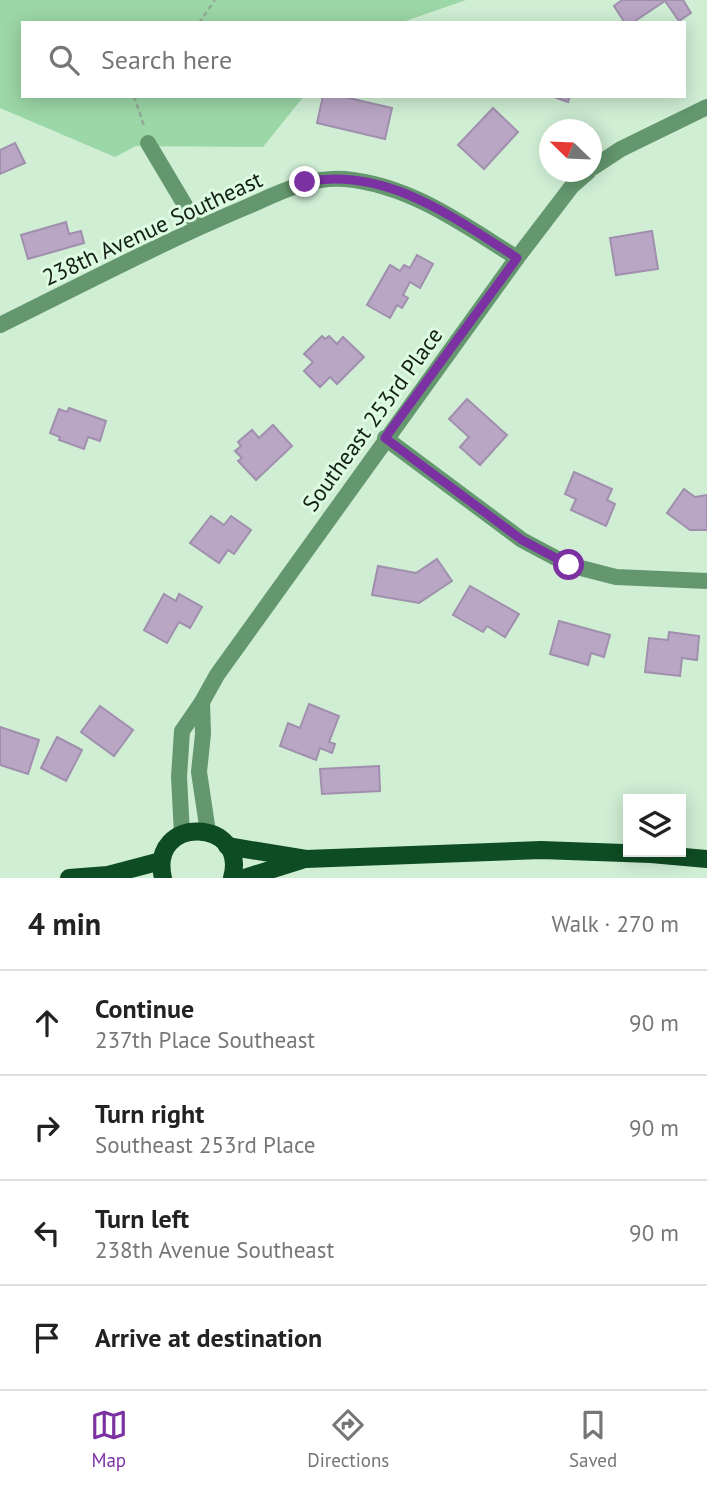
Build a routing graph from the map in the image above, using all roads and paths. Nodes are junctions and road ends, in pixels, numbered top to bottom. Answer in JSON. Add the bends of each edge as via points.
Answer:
{"nodes":[{"id":1,"x":215,"y":0,"type":"edge"},
{"id":2,"x":200,"y":21,"type":"edge"},
{"id":3,"x":135,"y":98,"type":"edge"},
{"id":4,"x":707,"y":107,"type":"edge"},
{"id":5,"x":148,"y":143,"type":"joint"},
{"id":6,"x":602,"y":162,"type":"edge"},
{"id":7,"x":576,"y":182,"type":"edge"},
{"id":8,"x":198,"y":227,"type":"junction"},
{"id":9,"x":517,"y":258,"type":"junction"},
{"id":10,"x":0,"y":325,"type":"edge"},
{"id":11,"x":385,"y":438,"type":"junction"},
{"id":12,"x":707,"y":581,"type":"edge"},
{"id":13,"x":202,"y":702,"type":"junction"},
{"id":14,"x":208,"y":832,"type":"junction"},
{"id":15,"x":182,"y":834,"type":"junction"},
{"id":16,"x":227,"y":846,"type":"junction"},
{"id":17,"x":306,"y":859,"type":"junction"},
{"id":18,"x":707,"y":859,"type":"edge"},
{"id":19,"x":162,"y":869,"type":"edge"},
{"id":20,"x":114,"y":877,"type":"edge"},
{"id":21,"x":69,"y":878,"type":"edge"},
{"id":22,"x":232,"y":878,"type":"edge"},
{"id":23,"x":244,"y":878,"type":"edge"}],
"edges":[{"from":1,"to":2,"type":"path"},
{"from":3,"to":5,"type":"path"},
{"from":4,"to":6,"type":"street","name":"Southeast 253rd Place"},
{"from":5,"to":8,"type":"street"},
{"from":7,"to":9,"type":"street","name":"Southeast 253rd Place"},
{"from":8,"to":9,"type":"street","name":"238th Avenue Southeast","via":[[305,182],[347,179],[410,195]]},
{"from":8,"to":10,"type":"street","name":"238th Avenue Southeast"},
{"from":9,"to":11,"type":"street","name":"Southeast 253rd Place"},
{"from":11,"to":12,"type":"street","via":[[522,540],[569,565],[616,576]]},
{"from":11,"to":13,"type":"street","name":"Southeast 253rd Place"},
{"from":13,"to":14,"type":"street","via":[[199,772]]},
{"from":13,"to":15,"type":"street","name":"Southeast 253rd Place","via":[[182,731]]},
{"from":14,"to":15,"type":"main road"},
{"from":14,"to":16,"type":"main road"},
{"from":15,"to":19,"type":"main road","via":[[170,844]]},
{"from":16,"to":17,"type":"main road"},
{"from":16,"to":22,"type":"main road"},
{"from":17,"to":18,"type":"main road","via":[[541,850]]},
{"from":17,"to":23,"type":"main road"},
{"from":19,"to":20,"type":"main road"},
{"from":20,"to":21,"type":"main road"}]}
